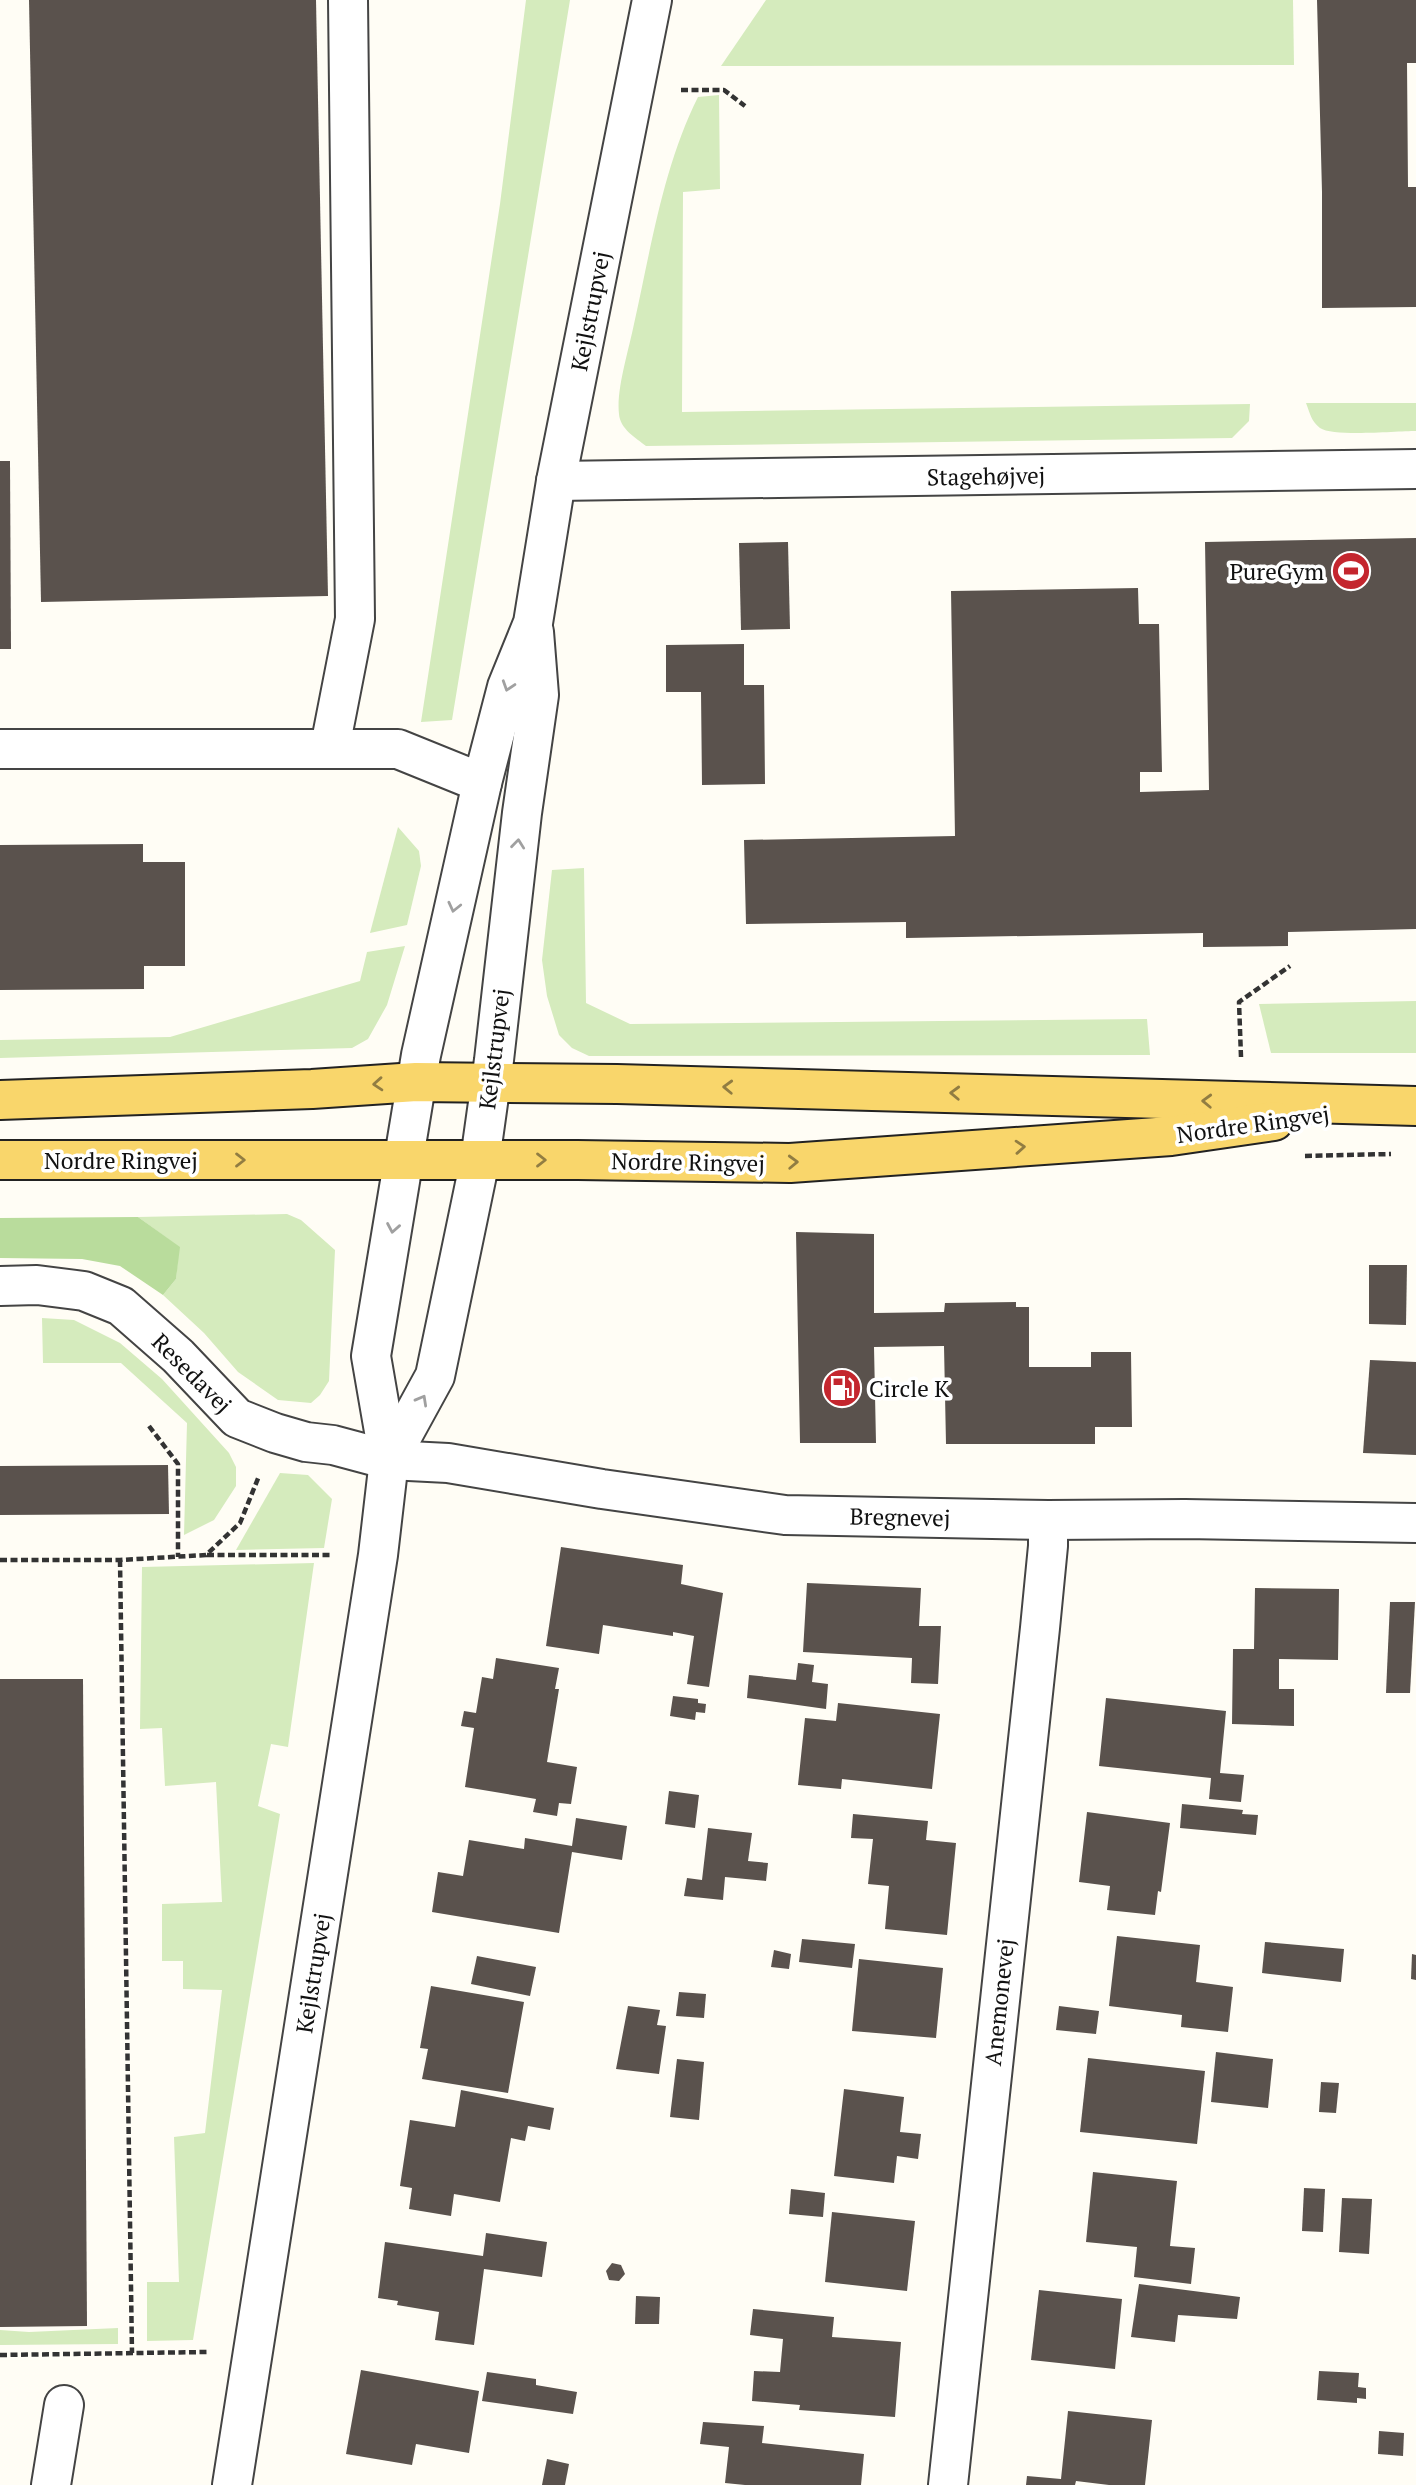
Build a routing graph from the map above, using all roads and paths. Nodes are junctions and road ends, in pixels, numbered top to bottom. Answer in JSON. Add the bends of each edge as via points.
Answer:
{"nodes":[{"id":1,"x":348,"y":0,"type":"edge"},
{"id":2,"x":652,"y":0,"type":"edge"},
{"id":3,"x":634,"y":90,"type":"junction"},
{"id":4,"x":745,"y":106,"type":"dead end"},
{"id":5,"x":1416,"y":469,"type":"edge"},
{"id":6,"x":556,"y":481,"type":"junction"},
{"id":7,"x":533,"y":623,"type":"junction"},
{"id":8,"x":330,"y":747,"type":"junction"},
{"id":9,"x":0,"y":749,"type":"edge"},
{"id":10,"x":482,"y":783,"type":"junction"},
{"id":11,"x":1290,"y":966,"type":"dead end"},
{"id":12,"x":1241,"y":1058,"type":"dead end"},
{"id":13,"x":416,"y":1082,"type":"junction"},
{"id":14,"x":491,"y":1082,"type":"junction"},
{"id":15,"x":0,"y":1100,"type":"edge"},
{"id":16,"x":1373,"y":1106,"type":"junction"},
{"id":17,"x":1416,"y":1106,"type":"edge"},
{"id":18,"x":0,"y":1160,"type":"edge"},
{"id":19,"x":404,"y":1160,"type":"junction"},
{"id":20,"x":480,"y":1160,"type":"junction"},
{"id":21,"x":0,"y":1286,"type":"edge"},
{"id":22,"x":149,"y":1426,"type":"dead end"},
{"id":23,"x":275,"y":1433,"type":"junction"},
{"id":24,"x":389,"y":1460,"type":"junction"},
{"id":25,"x":1048,"y":1520,"type":"junction"},
{"id":26,"x":1416,"y":1524,"type":"edge"},
{"id":27,"x":206,"y":1555,"type":"junction"},
{"id":28,"x":378,"y":1555,"type":"junction"},
{"id":29,"x":178,"y":1557,"type":"junction"},
{"id":30,"x":0,"y":1560,"type":"edge"},
{"id":31,"x":120,"y":1560,"type":"junction"},
{"id":32,"x":253,"y":2351,"type":"junction"},
{"id":33,"x":132,"y":2353,"type":"junction"},
{"id":34,"x":0,"y":2355,"type":"edge"},
{"id":35,"x":64,"y":2405,"type":"dead end"},
{"id":36,"x":51,"y":2485,"type":"edge"},
{"id":37,"x":232,"y":2485,"type":"edge"},
{"id":38,"x":948,"y":2485,"type":"edge"}],
"edges":[{"from":1,"to":8,"type":"street","via":[[355,619]]},
{"from":2,"to":3,"type":"street","name":"Kejlstrupvej"},
{"from":3,"to":4,"type":"path","via":[[724,90]]},
{"from":3,"to":6,"type":"street","name":"Kejlstrupvej"},
{"from":5,"to":6,"type":"street","name":"Stagehøjvej"},
{"from":6,"to":7,"type":"street","name":"Kejlstrupvej"},
{"from":7,"to":10,"type":"street","name":"Kejlstrupvej","one_way":true,"via":[[507,687]]},
{"from":14,"to":7,"type":"street","name":"Kejlstrupvej","one_way":true,"via":[[539,695]]},
{"from":8,"to":9,"type":"street"},
{"from":8,"to":10,"type":"street","via":[[398,749]]},
{"from":10,"to":13,"type":"street","name":"Kejlstrupvej","one_way":true},
{"from":11,"to":12,"type":"path","via":[[1239,1002]]},
{"from":13,"to":14,"type":"main road","name":"Nordre Ringvej"},
{"from":13,"to":15,"type":"main road","name":"Nordre Ringvej","one_way":true},
{"from":13,"to":19,"type":"street","name":"Kejlstrupvej"},
{"from":16,"to":14,"type":"main road","name":"Nordre Ringvej","one_way":true},
{"from":14,"to":20,"type":"street","name":"Kejlstrupvej"},
{"from":16,"to":17,"type":"main road","name":"Nordre Ringvej"},
{"from":20,"to":16,"type":"main road","name":"Nordre Ringvej","one_way":true,"via":[[790,1163],[1171,1136]]},
{"from":18,"to":19,"type":"main road","name":"Nordre Ringvej","one_way":true},
{"from":19,"to":20,"type":"main road","name":"Nordre Ringvej"},
{"from":19,"to":24,"type":"street","name":"Kejlstrupvej","one_way":true,"via":[[371,1356]]},
{"from":24,"to":20,"type":"street","name":"Kejlstrupvej","one_way":true,"via":[[435,1376]]},
{"from":21,"to":23,"type":"street","name":"Resedavej","via":[[84,1291],[121,1306],[178,1356],[237,1418]]},
{"from":22,"to":29,"type":"path","via":[[178,1464]]},
{"from":23,"to":24,"type":"street","name":"Resedavej"},
{"from":23,"to":27,"type":"path","via":[[240,1523]]},
{"from":24,"to":25,"type":"street","name":"Bregnevej","via":[[448,1463],[785,1516]]},
{"from":24,"to":28,"type":"street","name":"Kejlstrupvej"},
{"from":25,"to":26,"type":"street","name":"Bregnevej"},
{"from":25,"to":38,"type":"street","name":"Anemonevej"},
{"from":27,"to":28,"type":"path"},
{"from":27,"to":29,"type":"path"},
{"from":28,"to":32,"type":"street","name":"Kejlstrupvej"},
{"from":29,"to":31,"type":"path"},
{"from":30,"to":31,"type":"path"},
{"from":31,"to":33,"type":"path"},
{"from":32,"to":33,"type":"path"},
{"from":32,"to":37,"type":"street","name":"Kejlstrupvej"},
{"from":33,"to":34,"type":"path"},
{"from":35,"to":36,"type":"street"}]}
